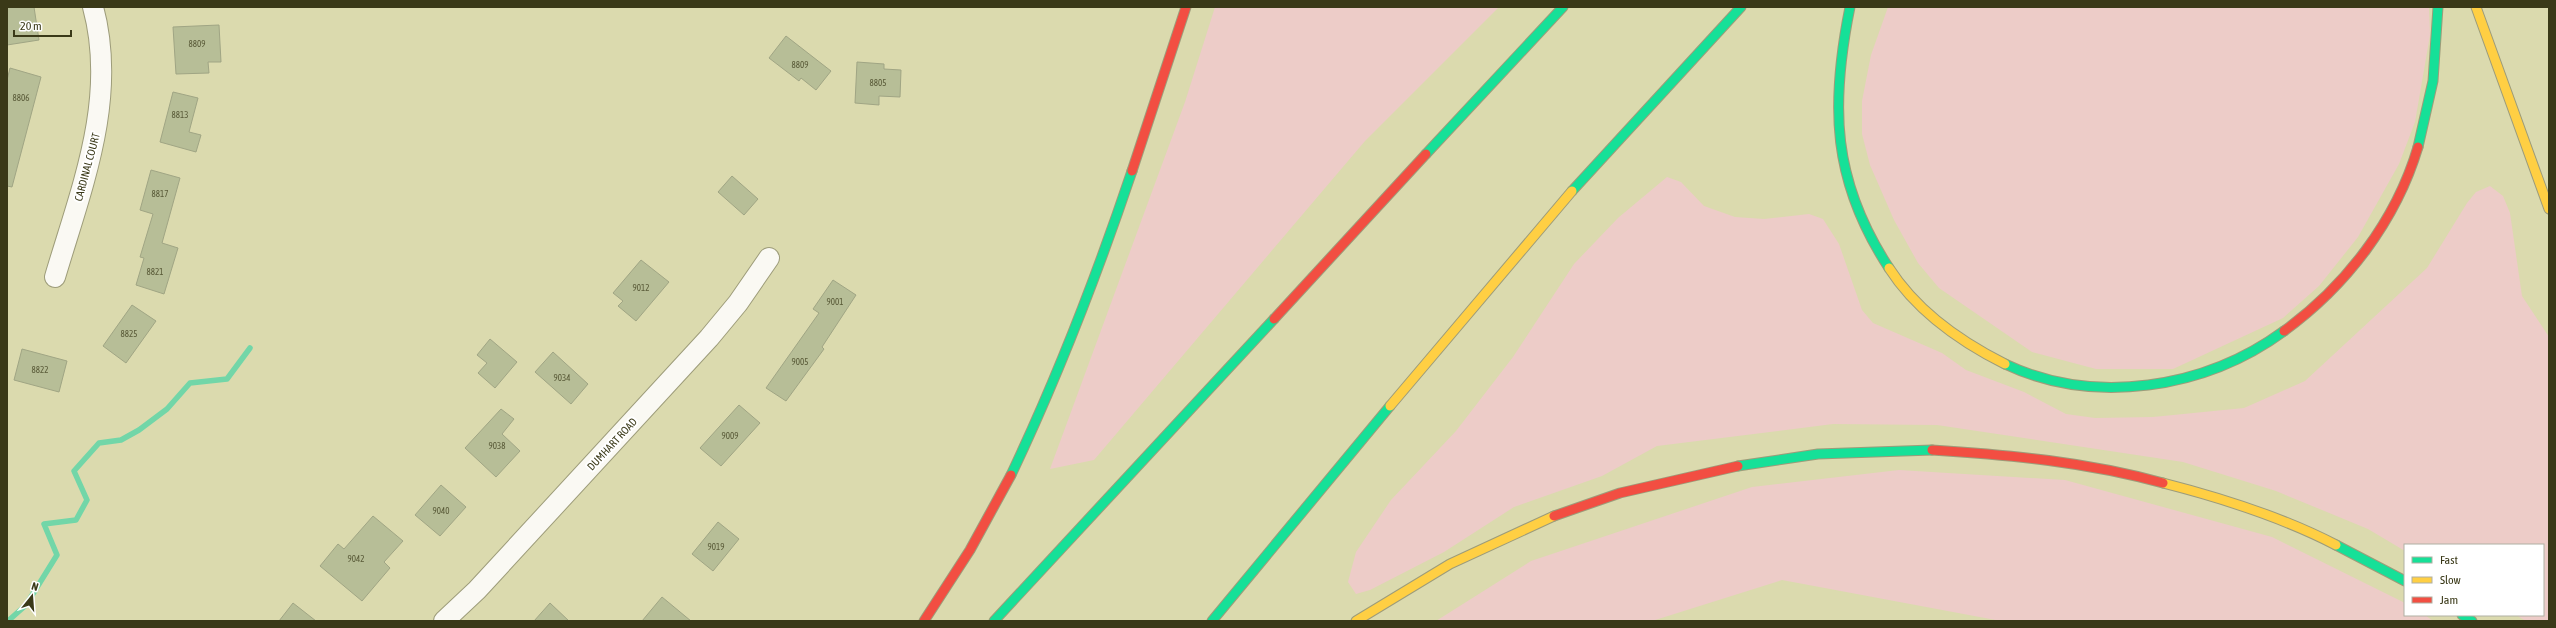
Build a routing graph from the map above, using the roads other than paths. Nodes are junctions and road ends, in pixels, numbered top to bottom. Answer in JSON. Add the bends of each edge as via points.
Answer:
{"nodes":[{"id":1,"x":93,"y":7,"type":"edge"},
{"id":2,"x":1186,"y":7,"type":"edge"},
{"id":3,"x":1563,"y":7,"type":"edge"},
{"id":4,"x":1741,"y":7,"type":"edge"},
{"id":5,"x":1850,"y":7,"type":"edge"},
{"id":6,"x":2438,"y":7,"type":"edge"},
{"id":7,"x":2476,"y":7,"type":"edge"},
{"id":8,"x":2549,"y":209,"type":"edge"},
{"id":9,"x":769,"y":258,"type":"dead end"},
{"id":10,"x":55,"y":276,"type":"dead end"},
{"id":11,"x":2404,"y":580,"type":"edge"},
{"id":12,"x":444,"y":621,"type":"edge"},
{"id":13,"x":924,"y":621,"type":"edge"},
{"id":14,"x":994,"y":621,"type":"edge"},
{"id":15,"x":1212,"y":621,"type":"edge"},
{"id":16,"x":1356,"y":621,"type":"edge"}],
"edges":[{"from":1,"to":10,"type":"street","name":"CARDINAL COURT","via":[[99,28],[103,69],[100,109],[93,149]]},
{"from":2,"to":13,"type":"main road","via":[[1109,239],[1062,364],[1030,438],[994,510]]},
{"from":3,"to":14,"type":"main road"},
{"from":4,"to":15,"type":"main road","via":[[1674,76],[1555,209]]},
{"from":5,"to":6,"type":"main road","via":[[1843,33],[1836,91],[1838,139],[1848,184],[1861,224],[1882,261],[1912,300],[1946,330],[1986,355],[2029,374],[2080,386],[2130,387],[2184,380],[2231,364],[2273,340],[2307,314],[2346,274],[2376,236],[2398,198],[2417,150],[2431,98],[2437,57]]},
{"from":7,"to":8,"type":"main road"},
{"from":9,"to":12,"type":"street","name":"DUMHART ROAD","via":[[710,338],[477,590]]},
{"from":11,"to":16,"type":"main road","via":[[2331,543],[2276,519],[2213,496],[2137,476],[2051,459],[1967,450],[1888,451],[1798,456],[1710,471],[1621,493],[1546,520],[1460,558],[1398,593]]}]}
